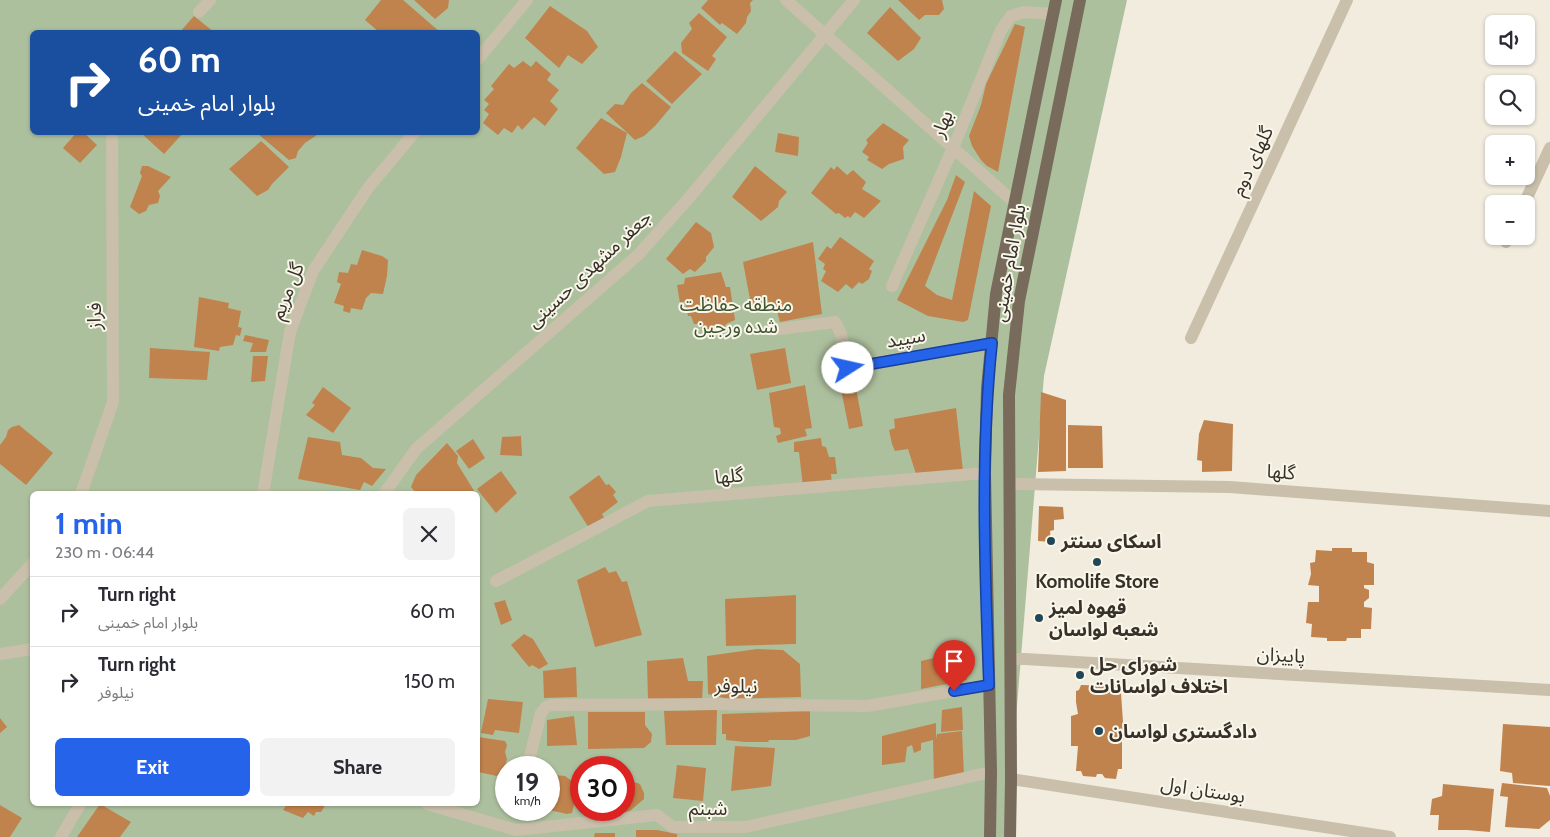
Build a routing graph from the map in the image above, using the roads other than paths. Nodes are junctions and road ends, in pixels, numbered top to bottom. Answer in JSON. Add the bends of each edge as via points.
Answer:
{"nodes":[{"id":1,"x":210,"y":0,"type":"edge"},
{"id":2,"x":528,"y":0,"type":"edge"},
{"id":3,"x":786,"y":0,"type":"edge"},
{"id":4,"x":854,"y":0,"type":"edge"},
{"id":5,"x":1056,"y":0,"type":"edge"},
{"id":6,"x":1080,"y":0,"type":"edge"},
{"id":7,"x":1347,"y":0,"type":"edge"},
{"id":8,"x":199,"y":12,"type":"dead end"},
{"id":9,"x":1053,"y":14,"type":"junction"},
{"id":10,"x":825,"y":34,"type":"junction"},
{"id":11,"x":480,"y":57,"type":"edge"},
{"id":12,"x":112,"y":135,"type":"edge"},
{"id":13,"x":412,"y":135,"type":"edge"},
{"id":14,"x":953,"y":148,"type":"junction"},
{"id":15,"x":1550,"y":148,"type":"edge"},
{"id":16,"x":1528,"y":195,"type":"edge"},
{"id":17,"x":1014,"y":202,"type":"junction"},
{"id":18,"x":892,"y":286,"type":"dead end"},
{"id":19,"x":772,"y":330,"type":"dead end"},
{"id":20,"x":1191,"y":338,"type":"dead end"},
{"id":21,"x":992,"y":343,"type":"junction"},
{"id":22,"x":985,"y":473,"type":"junction"},
{"id":23,"x":1010,"y":484,"type":"junction"},
{"id":24,"x":83,"y":491,"type":"edge"},
{"id":25,"x":264,"y":491,"type":"edge"},
{"id":26,"x":386,"y":491,"type":"edge"},
{"id":27,"x":1550,"y":510,"type":"edge"},
{"id":28,"x":30,"y":566,"type":"edge"},
{"id":29,"x":496,"y":581,"type":"dead end"},
{"id":30,"x":0,"y":599,"type":"edge"},
{"id":31,"x":30,"y":649,"type":"edge"},
{"id":32,"x":0,"y":654,"type":"edge"},
{"id":33,"x":1010,"y":659,"type":"junction"},
{"id":34,"x":989,"y":685,"type":"junction"},
{"id":35,"x":1550,"y":690,"type":"edge"},
{"id":36,"x":530,"y":756,"type":"edge"},
{"id":37,"x":991,"y":772,"type":"junction"},
{"id":38,"x":1011,"y":779,"type":"junction"},
{"id":39,"x":79,"y":806,"type":"edge"},
{"id":40,"x":433,"y":806,"type":"edge"},
{"id":41,"x":516,"y":833,"type":"edge"},
{"id":42,"x":61,"y":837,"type":"edge"},
{"id":43,"x":990,"y":837,"type":"edge"},
{"id":44,"x":1010,"y":837,"type":"edge"},
{"id":45,"x":1390,"y":837,"type":"edge"}],
"edges":[{"from":1,"to":8,"type":"street"},
{"from":2,"to":11,"type":"street"},
{"from":3,"to":10,"type":"street"},
{"from":4,"to":10,"type":"street","name":"جعفر مشهدی حسینی"},
{"from":5,"to":9,"type":"main road","name":"بلوار امام خمینی"},
{"from":6,"to":23,"type":"main road","name":"بلوار امام خمینی","via":[[1019,300],[1009,395]]},
{"from":7,"to":20,"type":"street","name":"گلهای دوم"},
{"from":9,"to":14,"type":"street","name":"بهار","via":[[1024,12],[1011,16],[1001,30]]},
{"from":9,"to":17,"type":"main road","name":"بلوار امام خمینی"},
{"from":10,"to":14,"type":"street"},
{"from":10,"to":26,"type":"street","name":"جعفر مشهدی حسینی","via":[[638,255],[416,449]]},
{"from":12,"to":24,"type":"street","name":"فراز","via":[[113,402]]},
{"from":13,"to":25,"type":"street","name":"گل مریم","via":[[368,188],[312,271],[290,332]]},
{"from":14,"to":17,"type":"street"},
{"from":14,"to":18,"type":"street","name":"بهار"},
{"from":15,"to":16,"type":"street"},
{"from":17,"to":21,"type":"main road","name":"بلوار امام خمینی","via":[[996,294]]},
{"from":19,"to":21,"type":"street","name":"سپید","via":[[835,322],[841,334],[848,368]]},
{"from":21,"to":22,"type":"main road","name":"بلوار امام خمینی","via":[[987,388]]},
{"from":22,"to":29,"type":"street","name":"گلها","via":[[648,501]]},
{"from":22,"to":34,"type":"main road","name":"بلوار امام خمینی"},
{"from":23,"to":27,"type":"street","name":"گلها","via":[[1230,487]]},
{"from":23,"to":33,"type":"main road","name":"بلوار امام خمینی"},
{"from":28,"to":30,"type":"street"},
{"from":31,"to":32,"type":"street"},
{"from":33,"to":35,"type":"street","name":"پاییزان"},
{"from":33,"to":38,"type":"main road","name":"بلوار امام خمینی"},
{"from":34,"to":36,"type":"street","name":"نیلوفر","via":[[867,706],[550,705],[541,713]]},
{"from":34,"to":37,"type":"main road","name":"بلوار امام خمینی"},
{"from":37,"to":41,"type":"street","name":"شبنم","via":[[746,827],[673,827],[657,815]]},
{"from":37,"to":43,"type":"main road","name":"بلوار امام خمینی"},
{"from":38,"to":44,"type":"main road","name":"بلوار امام خمینی"},
{"from":38,"to":45,"type":"street","name":"بوستان اول"},
{"from":39,"to":42,"type":"street"},
{"from":40,"to":41,"type":"street","name":"شبنم"}]}
